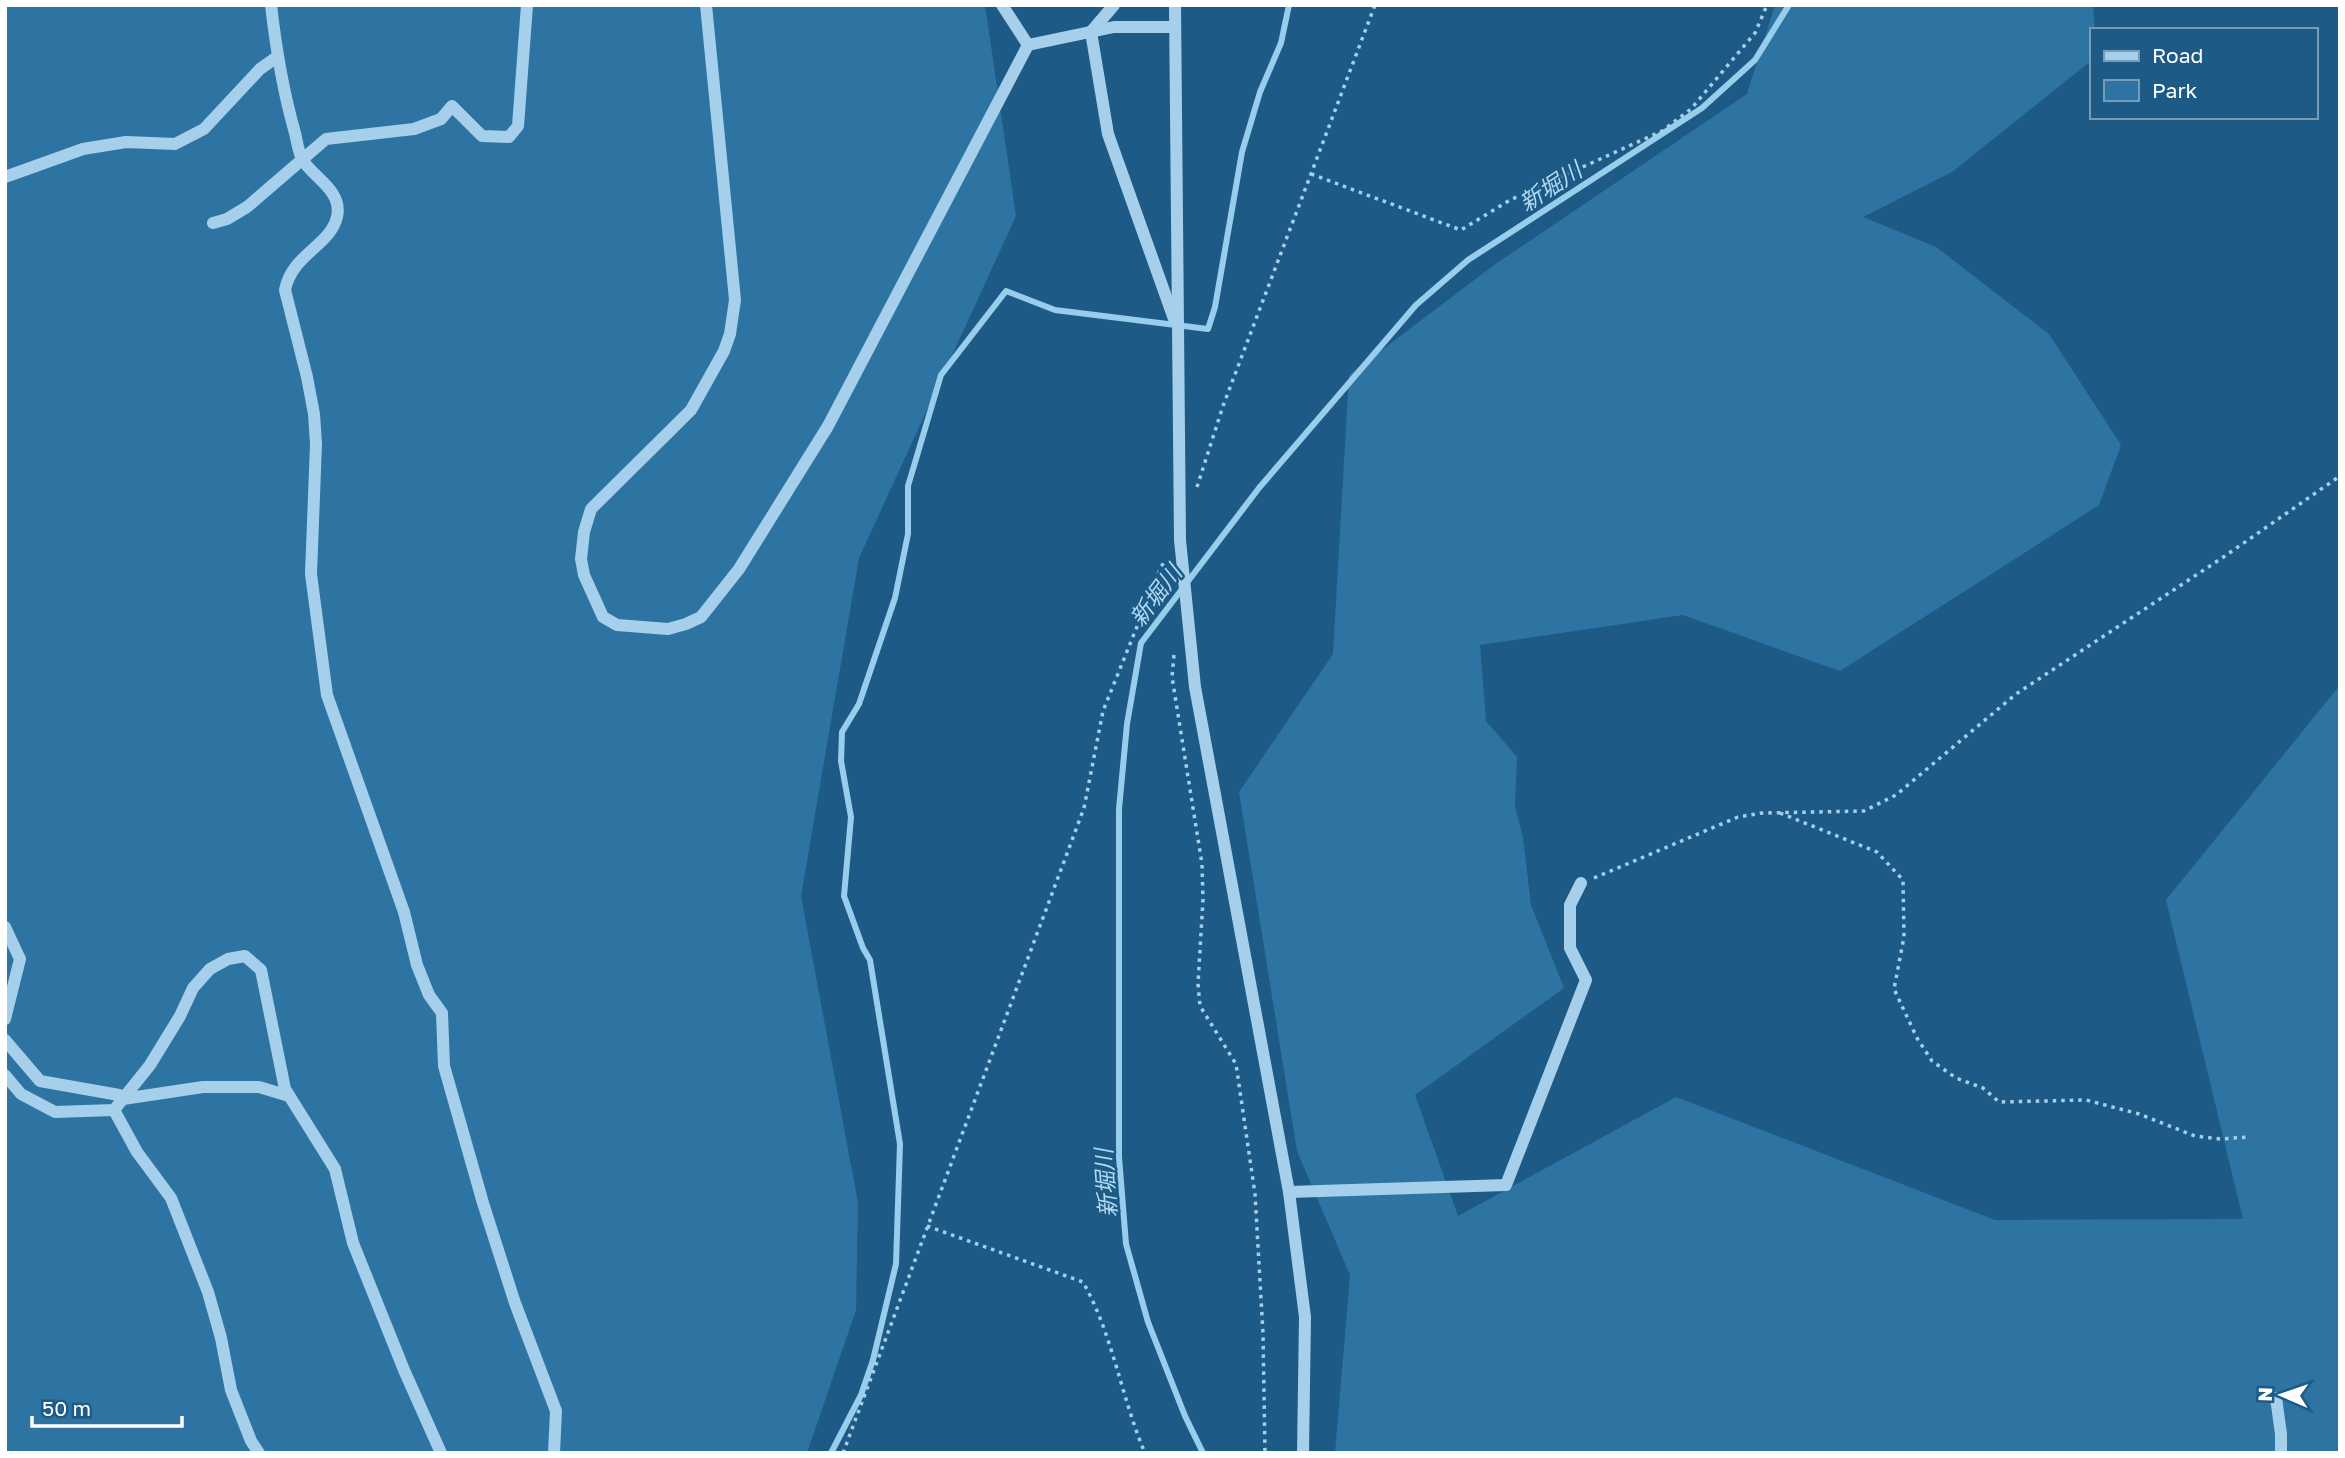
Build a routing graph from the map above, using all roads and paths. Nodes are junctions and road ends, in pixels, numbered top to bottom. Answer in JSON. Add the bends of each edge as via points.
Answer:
{"nodes":[{"id":1,"x":271,"y":5,"type":"edge"},
{"id":2,"x":527,"y":5,"type":"edge"},
{"id":3,"x":706,"y":5,"type":"edge"},
{"id":4,"x":1002,"y":5,"type":"edge"},
{"id":5,"x":1114,"y":5,"type":"edge"},
{"id":6,"x":1175,"y":5,"type":"edge"},
{"id":7,"x":1375,"y":5,"type":"edge"},
{"id":8,"x":1767,"y":5,"type":"edge"},
{"id":9,"x":1174,"y":27,"type":"junction"},
{"id":10,"x":1091,"y":32,"type":"junction"},
{"id":11,"x":1028,"y":45,"type":"junction"},
{"id":12,"x":277,"y":57,"type":"junction"},
{"id":13,"x":303,"y":159,"type":"junction"},
{"id":14,"x":1311,"y":174,"type":"junction"},
{"id":15,"x":5,"y":177,"type":"edge"},
{"id":16,"x":213,"y":223,"type":"dead end"},
{"id":17,"x":1178,"y":329,"type":"junction"},
{"id":18,"x":2340,"y":476,"type":"edge"},
{"id":19,"x":1196,"y":492,"type":"dead end"},
{"id":20,"x":1180,"y":540,"type":"junction"},
{"id":21,"x":1190,"y":631,"type":"junction"},
{"id":22,"x":1778,"y":813,"type":"junction"},
{"id":23,"x":1581,"y":883,"type":"joint"},
{"id":24,"x":5,"y":927,"type":"edge"},
{"id":25,"x":5,"y":1019,"type":"edge"},
{"id":26,"x":5,"y":1040,"type":"edge"},
{"id":27,"x":5,"y":1075,"type":"edge"},
{"id":28,"x":289,"y":1096,"type":"junction"},
{"id":29,"x":123,"y":1099,"type":"junction"},
{"id":30,"x":114,"y":1110,"type":"junction"},
{"id":31,"x":2249,"y":1137,"type":"dead end"},
{"id":32,"x":1289,"y":1192,"type":"junction"},
{"id":33,"x":927,"y":1226,"type":"junction"},
{"id":34,"x":2276,"y":1398,"type":"dead end"},
{"id":35,"x":259,"y":1453,"type":"edge"},
{"id":36,"x":441,"y":1453,"type":"edge"},
{"id":37,"x":554,"y":1453,"type":"edge"},
{"id":38,"x":843,"y":1453,"type":"edge"},
{"id":39,"x":1145,"y":1453,"type":"edge"},
{"id":40,"x":1265,"y":1453,"type":"edge"},
{"id":41,"x":1303,"y":1453,"type":"edge"},
{"id":42,"x":2281,"y":1453,"type":"edge"}],
"edges":[{"from":1,"to":12,"type":"street"},
{"from":2,"to":13,"type":"street","via":[[518,127],[509,137],[482,136],[453,106],[441,119],[415,129],[326,139]]},
{"from":3,"to":11,"type":"street","via":[[735,300],[732,323],[724,351],[691,410],[591,509],[581,559],[584,575],[603,617],[617,625],[668,629],[686,624],[701,617],[739,569],[828,426]]},
{"from":4,"to":11,"type":"street"},
{"from":5,"to":10,"type":"street"},
{"from":6,"to":9,"type":"street"},
{"from":7,"to":14,"type":"path"},
{"from":8,"to":14,"type":"path","via":[[1755,33],[1691,109],[1662,131],[1510,200],[1461,230]]},
{"from":9,"to":10,"type":"street","via":[[1114,27]]},
{"from":9,"to":17,"type":"street"},
{"from":10,"to":11,"type":"street"},
{"from":10,"to":17,"type":"street","via":[[1108,134]]},
{"from":12,"to":13,"type":"street"},
{"from":12,"to":15,"type":"street","via":[[260,69],[204,130],[174,144],[126,142],[83,149]]},
{"from":13,"to":16,"type":"street","via":[[247,207]]},
{"from":13,"to":37,"type":"street","via":[[337,204],[331,231],[296,265],[285,290],[314,414],[311,573],[327,695],[404,912],[417,965],[442,1013],[444,1066],[515,1303],[556,1411]]},
{"from":14,"to":19,"type":"path","via":[[1223,407]]},
{"from":17,"to":20,"type":"street"},
{"from":18,"to":22,"type":"path","via":[[2016,694],[1896,795],[1864,811]]},
{"from":20,"to":21,"type":"street"},
{"from":20,"to":33,"type":"path","via":[[1161,566],[1103,711],[1084,808]]},
{"from":21,"to":32,"type":"street","via":[[1195,687]]},
{"from":21,"to":40,"type":"path","via":[[1175,646],[1172,677],[1202,864],[1200,1006],[1236,1064],[1255,1194]]},
{"from":22,"to":23,"type":"path","via":[[1738,817]]},
{"from":22,"to":31,"type":"path","via":[[1877,852],[1903,880],[1904,937],[1894,989],[1932,1061],[1955,1078],[1983,1088],[1998,1102],[2086,1101],[2139,1114],[2195,1136]]},
{"from":23,"to":32,"type":"street","via":[[1570,905],[1570,948],[1586,980],[1506,1185]]},
{"from":24,"to":25,"type":"street","via":[[19,959]]},
{"from":26,"to":29,"type":"street","via":[[40,1081]]},
{"from":27,"to":30,"type":"street","via":[[22,1094],[55,1112]]},
{"from":28,"to":29,"type":"street","via":[[259,1087],[203,1087]]},
{"from":28,"to":29,"type":"street","via":[[261,970],[245,956],[210,969],[193,988],[150,1065]]},
{"from":28,"to":36,"type":"street","via":[[335,1169],[353,1243]]},
{"from":29,"to":30,"type":"street"},
{"from":30,"to":35,"type":"street","via":[[137,1152],[171,1198],[208,1292],[231,1390]]},
{"from":32,"to":41,"type":"street","via":[[1305,1317]]},
{"from":33,"to":38,"type":"path"},
{"from":33,"to":39,"type":"path","via":[[1083,1282],[1097,1306]]},
{"from":34,"to":42,"type":"street"}]}
